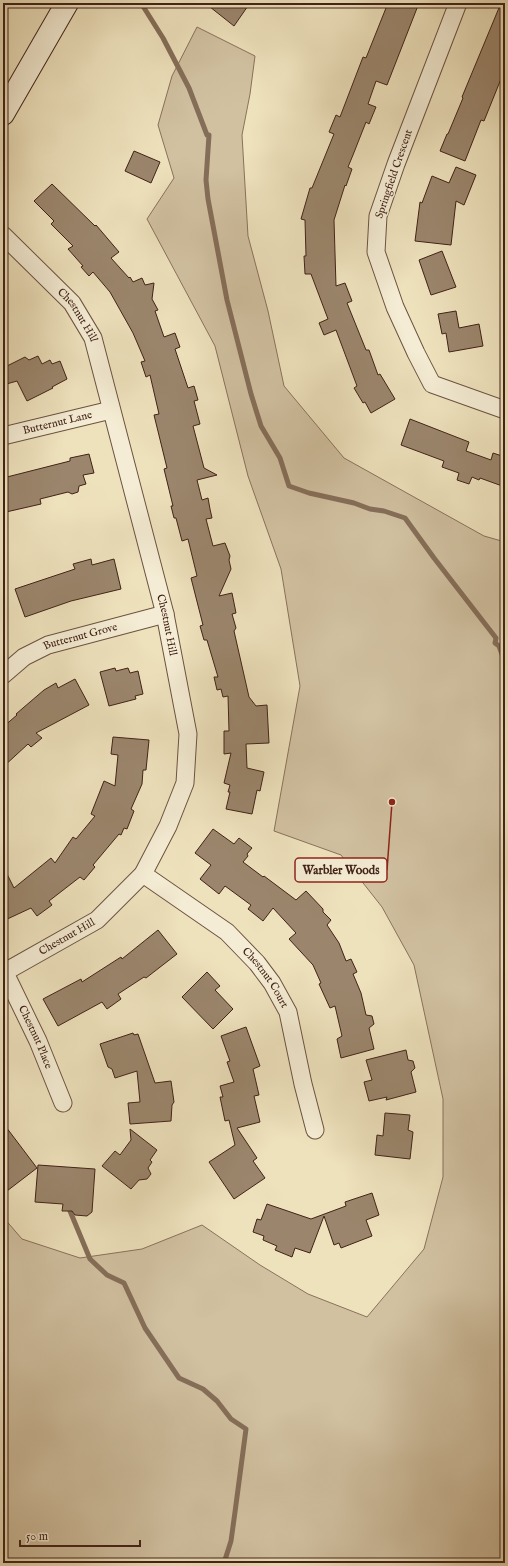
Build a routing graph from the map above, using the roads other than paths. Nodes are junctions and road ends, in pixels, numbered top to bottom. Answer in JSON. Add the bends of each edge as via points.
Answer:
{"nodes":[{"id":1,"x":67,"y":3,"type":"edge"},
{"id":2,"x":458,"y":3,"type":"edge"},
{"id":3,"x":3,"y":114,"type":"edge"},
{"id":4,"x":3,"y":235,"type":"edge"},
{"id":5,"x":111,"y":410,"type":"junction"},
{"id":6,"x":505,"y":410,"type":"edge"},
{"id":7,"x":3,"y":436,"type":"edge"},
{"id":8,"x":165,"y":614,"type":"junction"},
{"id":9,"x":3,"y":675,"type":"edge"},
{"id":10,"x":143,"y":874,"type":"junction"},
{"id":11,"x":4,"y":973,"type":"edge"},
{"id":12,"x":63,"y":1103,"type":"dead end"},
{"id":13,"x":315,"y":1130,"type":"dead end"}],
"edges":[{"from":1,"to":3,"type":"main road"},
{"from":2,"to":6,"type":"street","name":"Springfield Crescent","via":[[378,216],[376,252],[395,307],[432,384]]},
{"from":4,"to":5,"type":"street","name":"Chestnut Hill","via":[[72,303],[93,338]]},
{"from":5,"to":7,"type":"street","name":"Butternut Lane"},
{"from":5,"to":8,"type":"street","name":"Chestnut Hill"},
{"from":8,"to":9,"type":"street","name":"Butternut Grove","via":[[48,645],[24,657]]},
{"from":8,"to":10,"type":"street","name":"Chestnut Hill","via":[[188,734],[185,783],[168,826]]},
{"from":10,"to":11,"type":"street","name":"Chestnut Hill","via":[[97,920]]},
{"from":10,"to":13,"type":"street","name":"Chestnut Court","via":[[227,932],[272,983],[288,1012]]},
{"from":11,"to":12,"type":"street","name":"Chestnut Place","via":[[38,1041]]}]}
